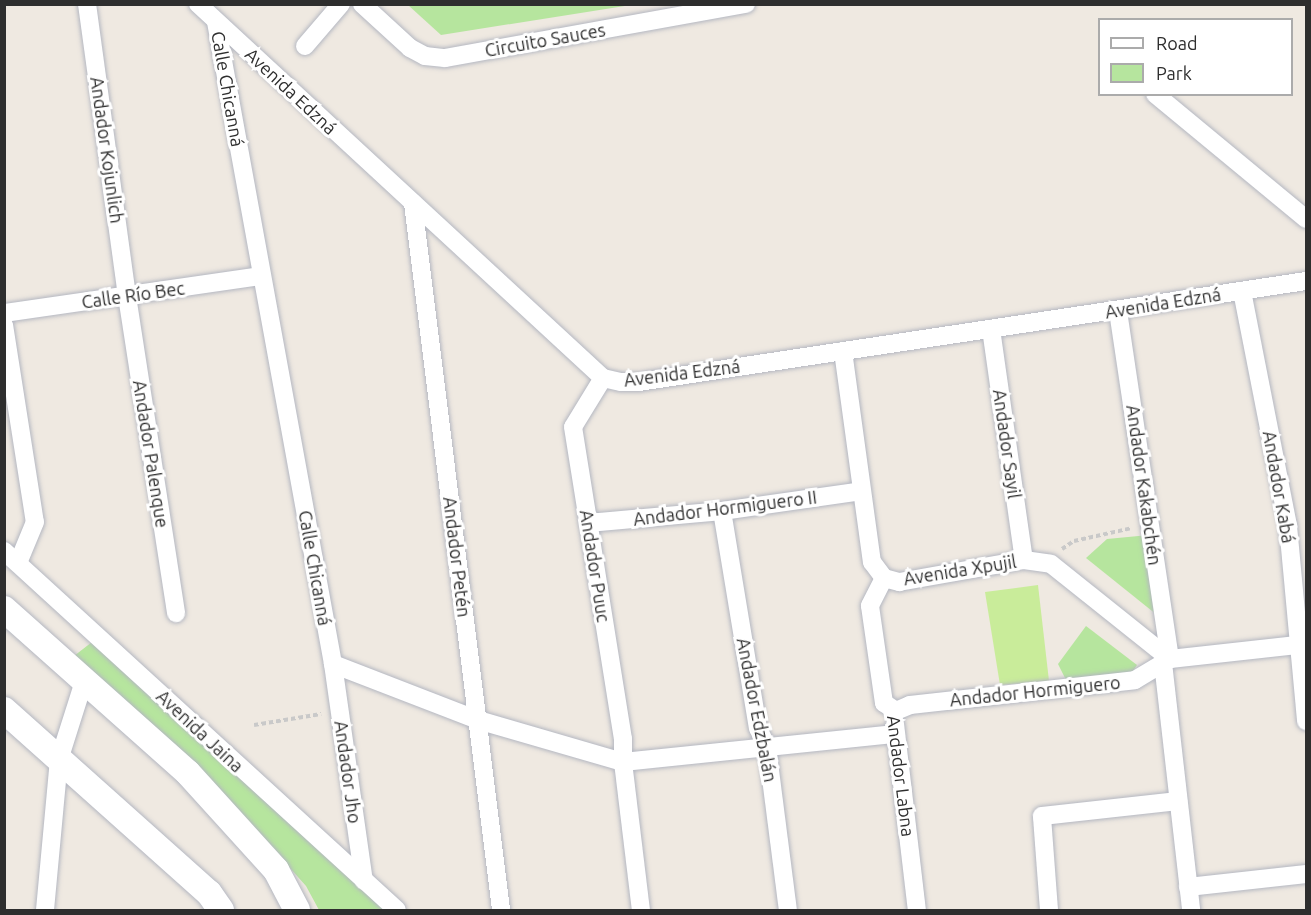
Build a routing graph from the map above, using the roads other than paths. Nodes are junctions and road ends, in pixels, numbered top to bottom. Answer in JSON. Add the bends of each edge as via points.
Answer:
{"nodes":[{"id":1,"x":87,"y":4,"type":"edge"},
{"id":2,"x":198,"y":4,"type":"edge"},
{"id":3,"x":341,"y":4,"type":"edge"},
{"id":4,"x":362,"y":4,"type":"edge"},
{"id":5,"x":746,"y":4,"type":"edge"},
{"id":6,"x":698,"y":8,"type":"edge"},
{"id":7,"x":216,"y":22,"type":"junction"},
{"id":8,"x":305,"y":46,"type":"dead end"},
{"id":9,"x":1157,"y":96,"type":"edge"},
{"id":10,"x":413,"y":203,"type":"junction"},
{"id":11,"x":1306,"y":219,"type":"edge"},
{"id":12,"x":261,"y":276,"type":"junction"},
{"id":13,"x":1306,"y":281,"type":"edge"},
{"id":14,"x":1242,"y":291,"type":"junction"},
{"id":15,"x":127,"y":296,"type":"junction"},
{"id":16,"x":1118,"y":310,"type":"junction"},
{"id":17,"x":4,"y":313,"type":"edge"},
{"id":18,"x":4,"y":325,"type":"edge"},
{"id":19,"x":991,"y":329,"type":"junction"},
{"id":20,"x":843,"y":351,"type":"junction"},
{"id":21,"x":603,"y":378,"type":"junction"},
{"id":22,"x":862,"y":491,"type":"junction"},
{"id":23,"x":722,"y":511,"type":"junction"},
{"id":24,"x":588,"y":523,"type":"junction"},
{"id":25,"x":1306,"y":523,"type":"edge"},
{"id":26,"x":1288,"y":526,"type":"junction"},
{"id":27,"x":11,"y":557,"type":"edge"},
{"id":28,"x":1024,"y":560,"type":"junction"},
{"id":29,"x":884,"y":579,"type":"junction"},
{"id":30,"x":4,"y":609,"type":"edge"},
{"id":31,"x":176,"y":613,"type":"dead end"},
{"id":32,"x":1303,"y":644,"type":"edge"},
{"id":33,"x":1166,"y":661,"type":"junction"},
{"id":34,"x":333,"y":664,"type":"junction"},
{"id":35,"x":84,"y":681,"type":"junction"},
{"id":36,"x":4,"y":710,"type":"edge"},
{"id":37,"x":896,"y":711,"type":"junction"},
{"id":38,"x":478,"y":720,"type":"junction"},
{"id":39,"x":1306,"y":721,"type":"edge"},
{"id":40,"x":896,"y":734,"type":"junction"},
{"id":41,"x":767,"y":747,"type":"junction"},
{"id":42,"x":59,"y":760,"type":"junction"},
{"id":43,"x":623,"y":762,"type":"junction"},
{"id":44,"x":1178,"y":801,"type":"junction"},
{"id":45,"x":1306,"y":874,"type":"edge"},
{"id":46,"x":364,"y":881,"type":"junction"},
{"id":47,"x":1188,"y":887,"type":"junction"},
{"id":48,"x":45,"y":910,"type":"edge"},
{"id":49,"x":221,"y":910,"type":"edge"},
{"id":50,"x":297,"y":910,"type":"edge"},
{"id":51,"x":397,"y":910,"type":"edge"},
{"id":52,"x":501,"y":910,"type":"edge"},
{"id":53,"x":641,"y":910,"type":"edge"},
{"id":54,"x":788,"y":910,"type":"edge"},
{"id":55,"x":917,"y":910,"type":"edge"},
{"id":56,"x":1049,"y":910,"type":"edge"},
{"id":57,"x":1191,"y":910,"type":"edge"}],
"edges":[{"from":1,"to":15,"type":"street","name":"Andador Kojunlich"},
{"from":2,"to":7,"type":"street","name":"Avenida Edzná"},
{"from":3,"to":8,"type":"street"},
{"from":4,"to":6,"type":"street","name":"Circuito Sauces","via":[[410,48],[425,56],[445,58]]},
{"from":5,"to":6,"type":"street","name":"Circuito Sauces"},
{"from":7,"to":10,"type":"street","name":"Avenida Edzná"},
{"from":7,"to":12,"type":"street","name":"Calle Chicanná"},
{"from":9,"to":11,"type":"street"},
{"from":10,"to":21,"type":"street","name":"Avenida Edzná"},
{"from":10,"to":38,"type":"street","name":"Andador Petén"},
{"from":12,"to":15,"type":"street","name":"Calle Río Bec"},
{"from":12,"to":34,"type":"street","name":"Calle Chicanná"},
{"from":13,"to":14,"type":"street","name":"Avenida Edzná"},
{"from":14,"to":16,"type":"street","name":"Avenida Edzná"},
{"from":14,"to":26,"type":"street","name":"Andador Kabá"},
{"from":15,"to":17,"type":"street","name":"Calle Río Bec"},
{"from":15,"to":31,"type":"street","name":"Andador Palenque"},
{"from":16,"to":19,"type":"street","name":"Avenida Edzná"},
{"from":16,"to":33,"type":"street","name":"Andador Kakabchén"},
{"from":18,"to":27,"type":"street","via":[[35,522]]},
{"from":19,"to":20,"type":"street","name":"Avenida Edzná"},
{"from":19,"to":28,"type":"street","name":"Andador Sayil"},
{"from":20,"to":21,"type":"street","name":"Avenida Edzná","via":[[639,382]]},
{"from":20,"to":22,"type":"street","name":"Avenida Xpujil"},
{"from":21,"to":24,"type":"street","name":"Andador Puuc","via":[[573,427]]},
{"from":22,"to":23,"type":"street","name":"Andador Hormiguero II"},
{"from":22,"to":29,"type":"street","name":"Avenida Xpujil","via":[[872,562]]},
{"from":23,"to":24,"type":"street","name":"Andador Hormiguero II"},
{"from":23,"to":41,"type":"street","name":"Andador Edzbalán","via":[[758,728]]},
{"from":24,"to":43,"type":"street","name":"Andador Puuc","via":[[623,739]]},
{"from":25,"to":26,"type":"street"},
{"from":26,"to":32,"type":"street","name":"Andador Kabá"},
{"from":27,"to":46,"type":"street","name":"Avenida Jaina"},
{"from":28,"to":29,"type":"street","name":"Avenida Xpujil","via":[[899,582]]},
{"from":28,"to":33,"type":"street","name":"Avenida Xpujil","via":[[1051,564]]},
{"from":29,"to":37,"type":"street","name":"Andador Labna","via":[[870,606],[884,703]]},
{"from":30,"to":35,"type":"main road"},
{"from":32,"to":33,"type":"street"},
{"from":32,"to":39,"type":"street","name":"Andador Kabá"},
{"from":33,"to":37,"type":"street","name":"Andador Hormiguero","via":[[1135,680],[910,705]]},
{"from":33,"to":44,"type":"street","name":"Andador Kakabchén"},
{"from":34,"to":38,"type":"street"},
{"from":34,"to":46,"type":"street","name":"Andador Jho"},
{"from":35,"to":42,"type":"street"},
{"from":35,"to":50,"type":"main road","via":[[188,773],[276,870]]},
{"from":36,"to":42,"type":"main road"},
{"from":37,"to":40,"type":"street","name":"Andador Labna"},
{"from":38,"to":43,"type":"street"},
{"from":38,"to":52,"type":"street","name":"Andador Petén"},
{"from":40,"to":41,"type":"street"},
{"from":40,"to":55,"type":"street","name":"Andador Labna"},
{"from":41,"to":43,"type":"street"},
{"from":41,"to":54,"type":"street","name":"Andador Edzbalán"},
{"from":42,"to":48,"type":"street"},
{"from":42,"to":49,"type":"main road","via":[[209,893]]},
{"from":43,"to":53,"type":"street"},
{"from":44,"to":47,"type":"street","name":"Andador Kakabchén"},
{"from":44,"to":56,"type":"street","via":[[1042,816]]},
{"from":45,"to":47,"type":"street"},
{"from":46,"to":51,"type":"street","name":"Avenida Jaina"},
{"from":47,"to":57,"type":"street","name":"Andador Kakabchén"}]}
